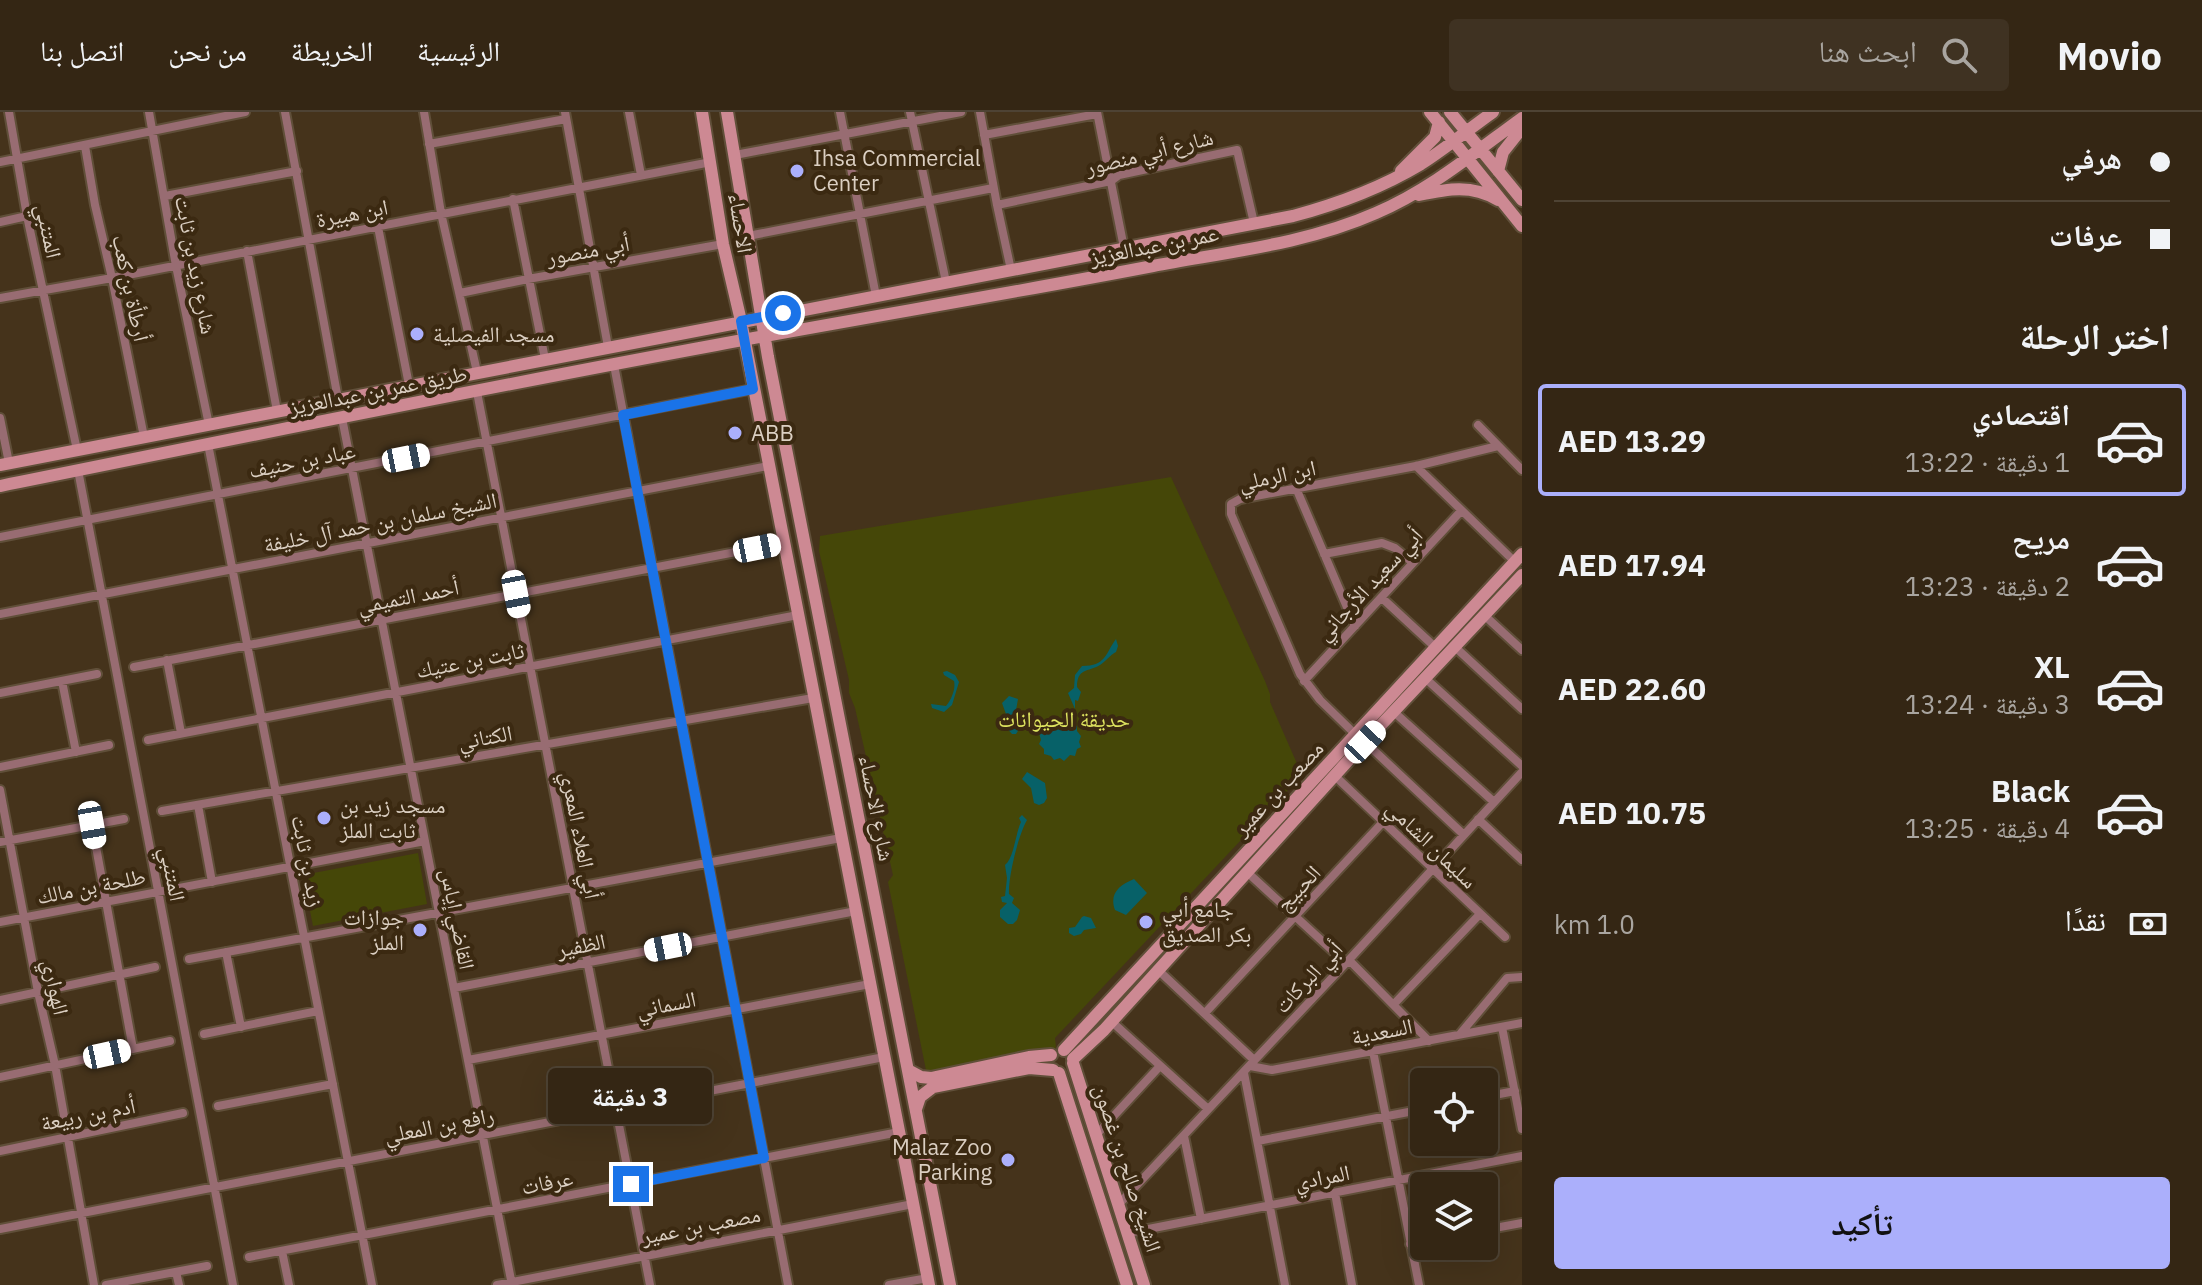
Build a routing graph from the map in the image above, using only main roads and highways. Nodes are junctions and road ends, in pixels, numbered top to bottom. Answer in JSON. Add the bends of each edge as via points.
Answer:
{"nodes":[{"id":1,"x":702,"y":112,"type":"edge"},
{"id":2,"x":727,"y":112,"type":"edge"},
{"id":3,"x":1450,"y":112,"type":"edge"},
{"id":4,"x":1493,"y":112,"type":"edge"},
{"id":5,"x":1434,"y":117,"type":"edge"},
{"id":6,"x":1522,"y":118,"type":"edge"},
{"id":7,"x":1522,"y":128,"type":"edge"},
{"id":8,"x":1466,"y":132,"type":"junction"},
{"id":9,"x":1454,"y":140,"type":"junction"},
{"id":10,"x":1481,"y":148,"type":"junction"},
{"id":11,"x":1468,"y":157,"type":"junction"},
{"id":12,"x":1498,"y":171,"type":"junction"},
{"id":13,"x":1394,"y":179,"type":"junction"},
{"id":14,"x":1408,"y":198,"type":"junction"},
{"id":15,"x":1522,"y":200,"type":"edge"},
{"id":16,"x":1506,"y":206,"type":"junction"},
{"id":17,"x":1522,"y":226,"type":"edge"},
{"id":18,"x":759,"y":302,"type":"junction"},
{"id":19,"x":736,"y":304,"type":"junction"},
{"id":20,"x":783,"y":313,"type":"junction"},
{"id":21,"x":761,"y":317,"type":"junction"},
{"id":22,"x":741,"y":321,"type":"junction"},
{"id":23,"x":720,"y":325,"type":"junction"},
{"id":24,"x":782,"y":335,"type":"junction"},
{"id":25,"x":765,"y":338,"type":"junction"},
{"id":26,"x":744,"y":341,"type":"junction"},
{"id":27,"x":717,"y":345,"type":"junction"},
{"id":28,"x":748,"y":359,"type":"junction"},
{"id":29,"x":769,"y":359,"type":"junction"},
{"id":30,"x":4,"y":464,"type":"edge"},
{"id":31,"x":0,"y":486,"type":"edge"},
{"id":32,"x":1518,"y":558,"type":"edge"},
{"id":33,"x":1519,"y":584,"type":"edge"},
{"id":34,"x":1420,"y":674,"type":"junction"},
{"id":35,"x":1360,"y":738,"type":"junction"},
{"id":36,"x":1051,"y":1055,"type":"junction"},
{"id":37,"x":1070,"y":1057,"type":"junction"},
{"id":38,"x":908,"y":1070,"type":"junction"},
{"id":39,"x":1056,"y":1071,"type":"junction"},
{"id":40,"x":932,"y":1083,"type":"junction"},
{"id":41,"x":916,"y":1112,"type":"junction"},
{"id":42,"x":1128,"y":1231,"type":"junction"},
{"id":43,"x":1112,"y":1238,"type":"junction"},
{"id":44,"x":1132,"y":1248,"type":"junction"},
{"id":45,"x":1117,"y":1252,"type":"junction"},
{"id":46,"x":928,"y":1281,"type":"edge"},
{"id":47,"x":950,"y":1285,"type":"edge"},
{"id":48,"x":1127,"y":1285,"type":"edge"},
{"id":49,"x":1144,"y":1285,"type":"edge"}],
"edges":[{"from":1,"to":19,"type":"main road","name":"الاحساء"},
{"from":2,"to":18,"type":"main road","name":"الاحساء"},
{"from":3,"to":8,"type":"main road"},
{"from":4,"to":8,"type":"main road","name":"عمر بن عبدالعزيز"},
{"from":5,"to":9,"type":"main road"},
{"from":5,"to":13,"type":"main road","via":[[1435,137]]},
{"from":6,"to":10,"type":"main road","name":"عمر بن عبدالعزيز"},
{"from":7,"to":12,"type":"main road","via":[[1503,152]]},
{"from":8,"to":9,"type":"main road","name":"عمر بن عبدالعزيز"},
{"from":8,"to":10,"type":"main road"},
{"from":9,"to":11,"type":"main road"},
{"from":9,"to":13,"type":"main road","name":"عمر بن عبدالعزيز"},
{"from":10,"to":11,"type":"main road","name":"عمر بن عبدالعزيز"},
{"from":10,"to":12,"type":"main road"},
{"from":11,"to":14,"type":"main road","name":"عمر بن عبدالعزيز"},
{"from":11,"to":16,"type":"main road"},
{"from":12,"to":15,"type":"main road"},
{"from":13,"to":20,"type":"main road","name":"عمر بن عبدالعزيز","via":[[1327,206],[1254,223]]},
{"from":14,"to":16,"type":"main road","via":[[1468,189]]},
{"from":14,"to":24,"type":"main road","name":"عمر بن عبدالعزيز","via":[[1303,237]]},
{"from":16,"to":17,"type":"main road"},
{"from":18,"to":19,"type":"main road","via":[[747,314]]},
{"from":18,"to":21,"type":"main road","name":"الاحساء"},
{"from":19,"to":22,"type":"main road","name":"الاحساء"},
{"from":20,"to":21,"type":"main road","name":"عمر بن عبدالعزيز"},
{"from":20,"to":24,"type":"main road","via":[[769,324],[771,332]]},
{"from":21,"to":22,"type":"main road","name":"طريق عمر بن عبدالعزيز"},
{"from":21,"to":25,"type":"main road","name":"الاحساء"},
{"from":22,"to":23,"type":"main road","name":"طريق عمر بن عبدالعزيز"},
{"from":22,"to":26,"type":"main road","name":"الاحساء"},
{"from":23,"to":27,"type":"main road","via":[[731,327],[733,334]]},
{"from":23,"to":30,"type":"main road","name":"طريق عمر بن عبدالعزيز"},
{"from":24,"to":25,"type":"main road","name":"عمر بن عبدالعزيز"},
{"from":25,"to":26,"type":"main road","name":"طريق عمر بن عبدالعزيز"},
{"from":25,"to":29,"type":"main road","name":"شارع الاحساء"},
{"from":26,"to":27,"type":"main road","name":"طريق عمر بن عبدالعزيز"},
{"from":26,"to":28,"type":"main road","name":"شارع الاحساء"},
{"from":27,"to":31,"type":"main road","name":"طريق عمر بن عبدالعزيز"},
{"from":28,"to":29,"type":"main road","via":[[760,350]]},
{"from":28,"to":46,"type":"main road","name":"شارع الاحساء"},
{"from":29,"to":38,"type":"main road","name":"شارع الاحساء"},
{"from":32,"to":34,"type":"main road","name":"مصعب بن عمير","via":[[1435,647]]},
{"from":33,"to":34,"type":"main road","name":"مصعب بن عمير"},
{"from":34,"to":35,"type":"main road","name":"مصعب بن عمير"},
{"from":34,"to":35,"type":"main road","name":"مصعب بن عمير","via":[[1394,712]]},
{"from":35,"to":37,"type":"main road","name":"مصعب بن عمير"},
{"from":35,"to":37,"type":"main road","name":"مصعب بن عمير","via":[[1335,776],[1111,1021]]},
{"from":36,"to":37,"type":"main road","name":"مصعب بن عمير","via":[[1057,1050]]},
{"from":36,"to":39,"type":"main road"},
{"from":36,"to":40,"type":"main road","name":"مصعب بن عمير"},
{"from":37,"to":39,"type":"main road","name":"مصعب بن عمير","via":[[1066,1072]]},
{"from":37,"to":42,"type":"main road","name":"الشيخ صالح بن غصون"},
{"from":38,"to":40,"type":"main road"},
{"from":38,"to":41,"type":"main road","name":"شارع الاحساء"},
{"from":39,"to":40,"type":"main road","via":[[1029,1068]]},
{"from":39,"to":43,"type":"main road","name":"الشيخ صالح بن غصون"},
{"from":40,"to":41,"type":"main road"},
{"from":41,"to":47,"type":"main road","name":"شارع الاحساء"},
{"from":42,"to":43,"type":"main road","via":[[1123,1239]]},
{"from":42,"to":44,"type":"main road","name":"الشيخ صالح بن غصون"},
{"from":43,"to":45,"type":"main road","name":"الشيخ صالح بن غصون"},
{"from":44,"to":45,"type":"main road","via":[[1122,1243]]},
{"from":44,"to":49,"type":"main road","name":"الشيخ صالح بن غصون"},
{"from":45,"to":48,"type":"main road","name":"الشيخ صالح بن غصون"}]}
